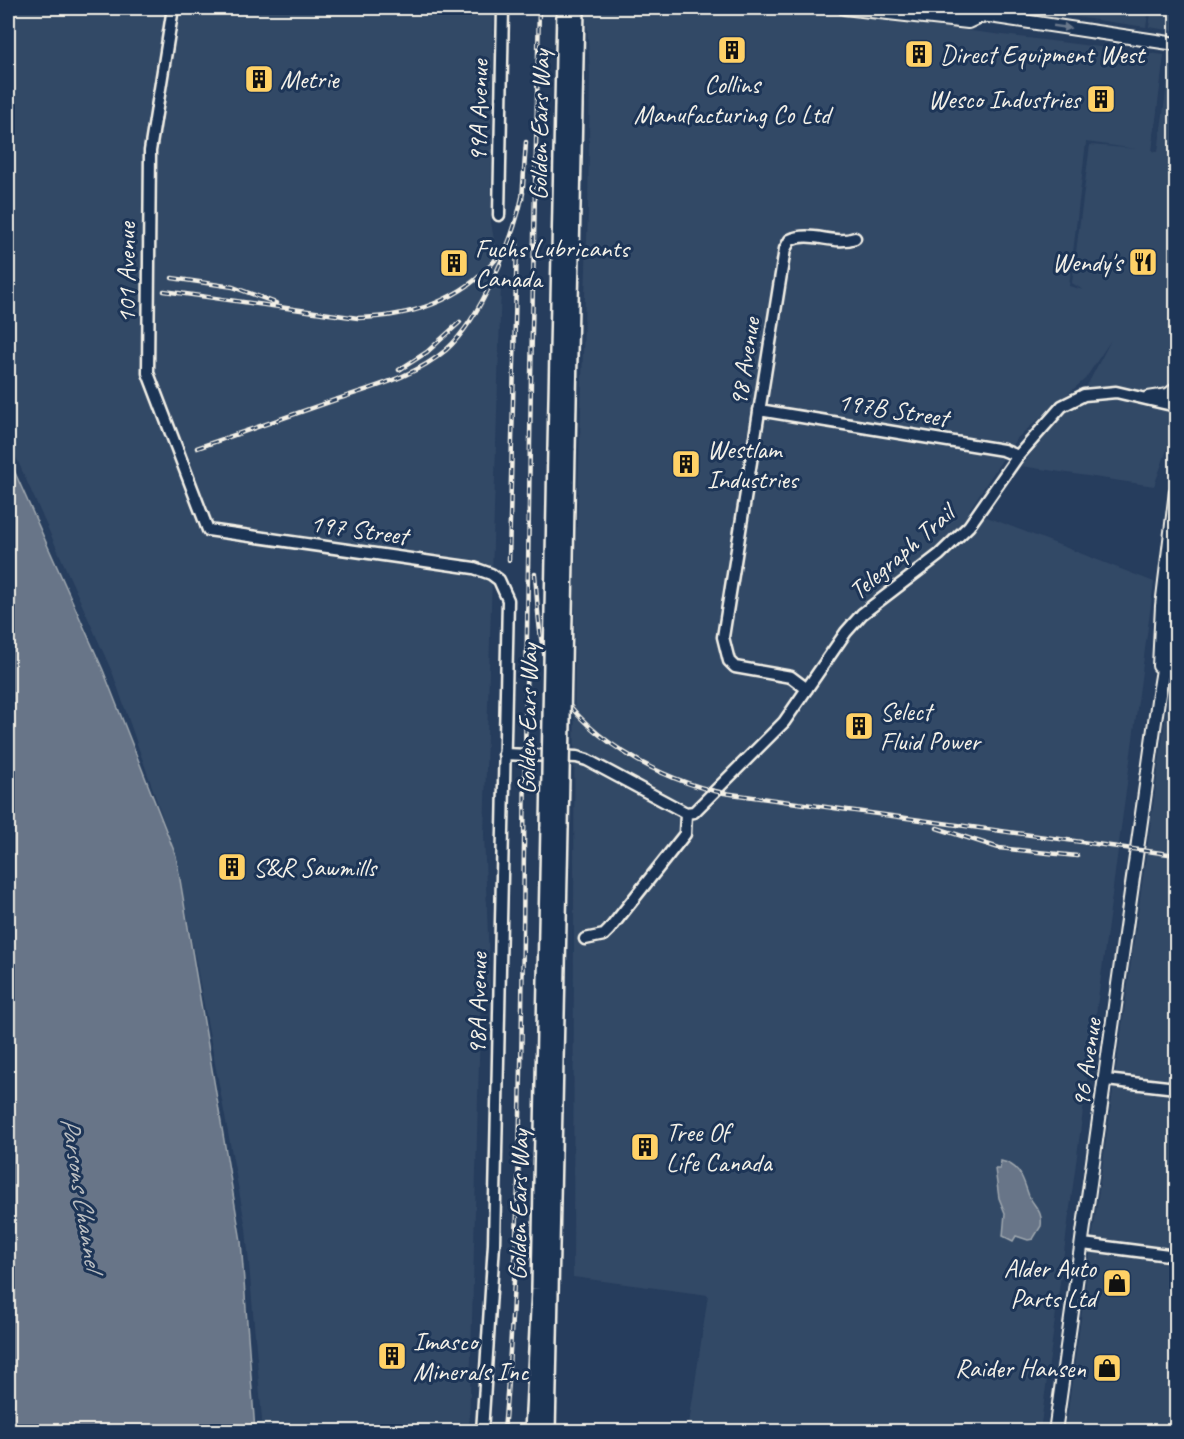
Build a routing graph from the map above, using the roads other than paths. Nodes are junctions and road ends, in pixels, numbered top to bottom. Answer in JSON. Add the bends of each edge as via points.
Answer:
{"nodes":[{"id":1,"x":173,"y":8,"type":"edge"},
{"id":2,"x":503,"y":8,"type":"edge"},
{"id":3,"x":844,"y":8,"type":"edge"},
{"id":4,"x":927,"y":8,"type":"edge"},
{"id":5,"x":571,"y":11,"type":"edge"},
{"id":6,"x":977,"y":11,"type":"edge"},
{"id":7,"x":1176,"y":44,"type":"edge"},
{"id":8,"x":499,"y":215,"type":"dead end"},
{"id":9,"x":855,"y":238,"type":"dead end"},
{"id":10,"x":1176,"y":389,"type":"edge"},
{"id":11,"x":1148,"y":398,"type":"junction"},
{"id":12,"x":1176,"y":406,"type":"edge"},
{"id":13,"x":759,"y":411,"type":"junction"},
{"id":14,"x":1018,"y":456,"type":"junction"},
{"id":15,"x":1176,"y":491,"type":"edge"},
{"id":16,"x":208,"y":530,"type":"joint"},
{"id":17,"x":499,"y":580,"type":"joint"},
{"id":18,"x":1176,"y":590,"type":"edge"},
{"id":19,"x":807,"y":689,"type":"junction"},
{"id":20,"x":1158,"y":700,"type":"junction"},
{"id":21,"x":504,"y":754,"type":"junction"},
{"id":22,"x":686,"y":813,"type":"junction"},
{"id":23,"x":554,"y":827,"type":"junction"},
{"id":24,"x":585,"y":939,"type":"dead end"},
{"id":25,"x":1106,"y":1080,"type":"junction"},
{"id":26,"x":1176,"y":1088,"type":"edge"},
{"id":27,"x":1083,"y":1244,"type":"junction"},
{"id":28,"x":1176,"y":1256,"type":"edge"},
{"id":29,"x":482,"y":1431,"type":"edge"},
{"id":30,"x":533,"y":1431,"type":"edge"},
{"id":31,"x":547,"y":1431,"type":"edge"},
{"id":32,"x":1055,"y":1431,"type":"edge"}],
"edges":[{"from":1,"to":16,"type":"street","name":"101 Avenue","via":[[150,151],[148,373]]},
{"from":2,"to":8,"type":"street","name":"99A Avenue"},
{"from":3,"to":6,"type":"main road","via":[[968,22]]},
{"from":4,"to":6,"type":"highway"},
{"from":5,"to":23,"type":"highway","name":"Golden Ears Way","bridge":true},
{"from":6,"to":7,"type":"main road","one_way":true},
{"from":9,"to":13,"type":"street","name":"98 Avenue","via":[[845,242],[803,236],[790,240],[785,249]]},
{"from":10,"to":11,"type":"main road","via":[[1168,395]]},
{"from":11,"to":12,"type":"street","name":"Telegraph Trail"},
{"from":11,"to":14,"type":"street","name":"Telegraph Trail","via":[[1102,392],[1074,399],[1052,414]]},
{"from":13,"to":14,"type":"street","name":"197B Street","via":[[980,446]]},
{"from":13,"to":19,"type":"street","name":"98 Avenue","via":[[723,637],[729,661],[735,667],[791,677]]},
{"from":14,"to":19,"type":"street","name":"Telegraph Trail","via":[[969,526],[939,555],[862,614]]},
{"from":15,"to":20,"type":"main road","name":"96 Avenue","via":[[1162,609]]},
{"from":16,"to":17,"type":"street","name":"197 Street","via":[[474,568]]},
{"from":17,"to":21,"type":"street","name":"98A Avenue","via":[[508,600]]},
{"from":18,"to":20,"type":"main road","name":"96 Avenue"},
{"from":19,"to":22,"type":"street","name":"Telegraph Trail","via":[[784,722],[702,807]]},
{"from":20,"to":25,"type":"main road","name":"96 Avenue"},
{"from":21,"to":22,"type":"street","via":[[587,760]]},
{"from":21,"to":29,"type":"street","name":"98A Avenue","via":[[494,1245]]},
{"from":22,"to":24,"type":"street","via":[[685,834],[609,930]]},
{"from":23,"to":30,"type":"highway","name":"Golden Ears Way"},
{"from":23,"to":31,"type":"highway","name":"Golden Ears Way"},
{"from":25,"to":26,"type":"street"},
{"from":25,"to":27,"type":"main road","name":"96 Avenue"},
{"from":27,"to":28,"type":"street"},
{"from":27,"to":32,"type":"main road","name":"96 Avenue"}]}
